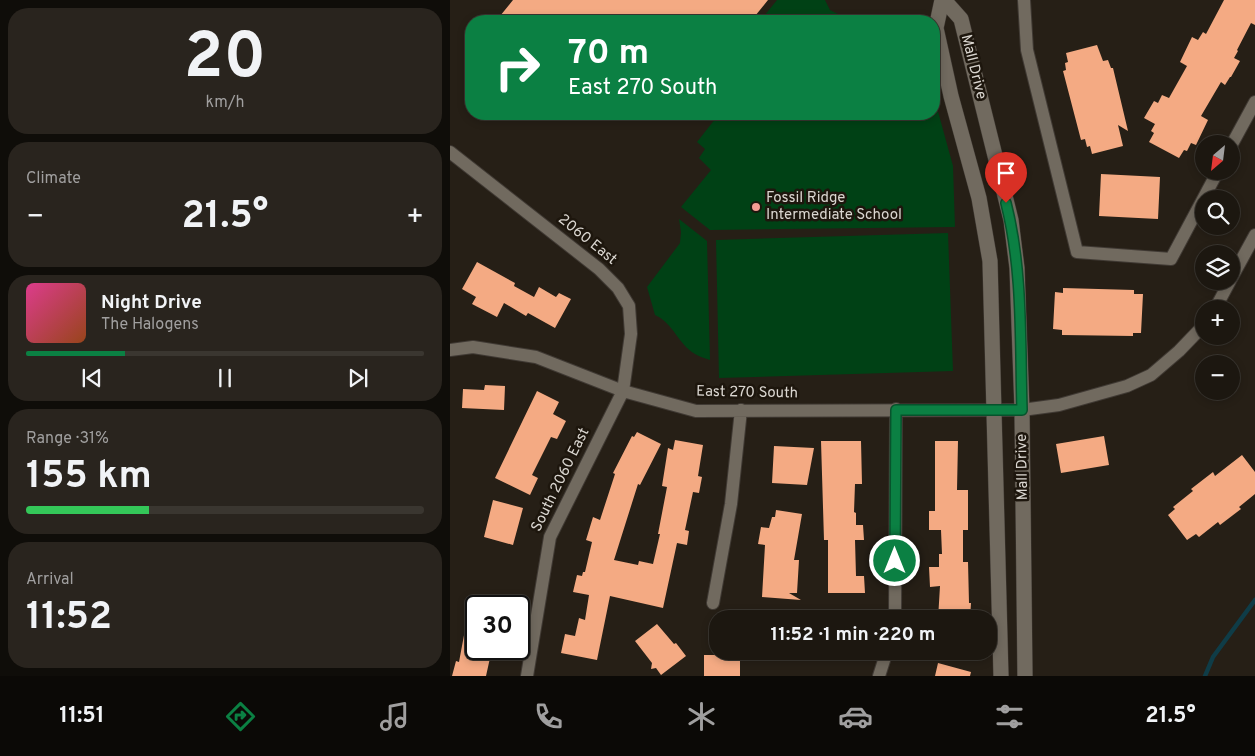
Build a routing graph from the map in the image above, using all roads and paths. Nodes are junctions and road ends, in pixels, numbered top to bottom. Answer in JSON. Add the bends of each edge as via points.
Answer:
{"nodes":[{"id":1,"x":943,"y":0,"type":"edge"},
{"id":2,"x":1024,"y":0,"type":"edge"},
{"id":3,"x":939,"y":15,"type":"edge"},
{"id":4,"x":940,"y":46,"type":"edge"},
{"id":5,"x":1255,"y":102,"type":"edge"},
{"id":6,"x":1237,"y":135,"type":"edge"},
{"id":7,"x":450,"y":152,"type":"edge"},
{"id":8,"x":1213,"y":180,"type":"edge"},
{"id":9,"x":1255,"y":234,"type":"edge"},
{"id":10,"x":1240,"y":263,"type":"edge"},
{"id":11,"x":1195,"y":334,"type":"edge"},
{"id":12,"x":450,"y":350,"type":"edge"},
{"id":13,"x":623,"y":391,"type":"junction"},
{"id":14,"x":741,"y":410,"type":"junction"},
{"id":15,"x":896,"y":410,"type":"junction"},
{"id":16,"x":994,"y":410,"type":"junction"},
{"id":17,"x":1022,"y":410,"type":"junction"},
{"id":18,"x":713,"y":603,"type":"dead end"},
{"id":19,"x":895,"y":610,"type":"edge"},
{"id":20,"x":884,"y":660,"type":"edge"},
{"id":21,"x":527,"y":676,"type":"edge"},
{"id":22,"x":879,"y":676,"type":"edge"},
{"id":23,"x":1001,"y":676,"type":"edge"},
{"id":24,"x":1025,"y":676,"type":"edge"}],
"edges":[{"from":1,"to":3,"type":"main road","name":"Mall Drive"},
{"from":1,"to":17,"type":"main road","name":"Mall Drive","via":[[961,19],[1011,220],[1017,268]]},
{"from":2,"to":8,"type":"street","via":[[1027,50],[1077,252],[1171,259]]},
{"from":4,"to":16,"type":"main road","name":"Mall Drive","via":[[979,198],[990,261]]},
{"from":5,"to":6,"type":"street"},
{"from":7,"to":13,"type":"street","name":"2060 East","via":[[599,269],[618,288],[630,306],[631,334]]},
{"from":9,"to":10,"type":"street"},
{"from":11,"to":17,"type":"street","name":"East 270 South","via":[[1151,375],[1135,382],[1059,406]]},
{"from":12,"to":13,"type":"street","name":"East 270 South","via":[[472,347],[536,357]]},
{"from":13,"to":14,"type":"street","name":"East 270 South","via":[[696,411]]},
{"from":13,"to":21,"type":"street","name":"South 2060 East","via":[[550,538]]},
{"from":14,"to":15,"type":"street","name":"East 270 South"},
{"from":14,"to":18,"type":"street","via":[[731,504]]},
{"from":15,"to":16,"type":"street","name":"East 270 South"},
{"from":15,"to":19,"type":"street"},
{"from":16,"to":17,"type":"street","name":"East 270 South"},
{"from":16,"to":23,"type":"main road","name":"Mall Drive"},
{"from":17,"to":24,"type":"main road","name":"Mall Drive"},
{"from":20,"to":22,"type":"street"}]}
